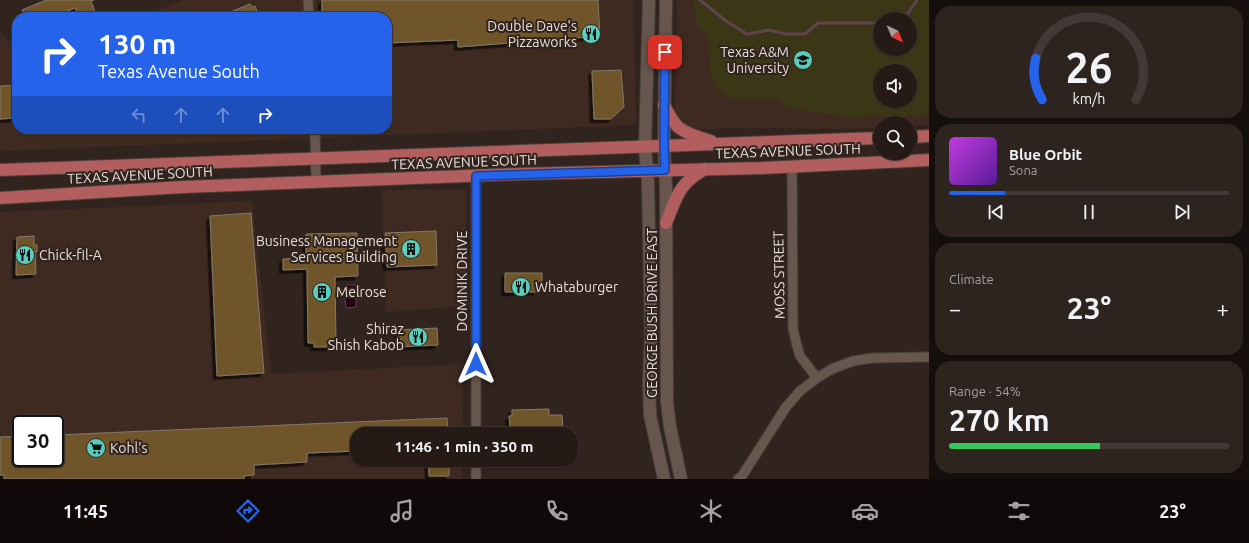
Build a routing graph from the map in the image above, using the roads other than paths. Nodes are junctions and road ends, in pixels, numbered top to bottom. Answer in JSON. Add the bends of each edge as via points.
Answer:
{"nodes":[{"id":1,"x":308,"y":0,"type":"edge"},
{"id":2,"x":649,"y":0,"type":"edge"},
{"id":3,"x":666,"y":0,"type":"edge"},
{"id":4,"x":309,"y":12,"type":"edge"},
{"id":5,"x":664,"y":105,"type":"junction"},
{"id":6,"x":315,"y":134,"type":"edge"},
{"id":7,"x":929,"y":136,"type":"edge"},
{"id":8,"x":917,"y":137,"type":"edge"},
{"id":9,"x":873,"y":138,"type":"edge"},
{"id":10,"x":720,"y":143,"type":"junction"},
{"id":11,"x":664,"y":146,"type":"junction"},
{"id":12,"x":645,"y":147,"type":"junction"},
{"id":13,"x":316,"y":158,"type":"junction"},
{"id":14,"x":929,"y":160,"type":"edge"},
{"id":15,"x":792,"y":166,"type":"junction"},
{"id":16,"x":706,"y":169,"type":"junction"},
{"id":17,"x":0,"y":170,"type":"edge"},
{"id":18,"x":665,"y":170,"type":"junction"},
{"id":19,"x":647,"y":171,"type":"junction"},
{"id":20,"x":476,"y":176,"type":"junction"},
{"id":21,"x":316,"y":182,"type":"junction"},
{"id":22,"x":0,"y":198,"type":"edge"},
{"id":23,"x":666,"y":223,"type":"junction"},
{"id":24,"x":929,"y":357,"type":"edge"},
{"id":25,"x":817,"y":378,"type":"junction"},
{"id":26,"x":476,"y":427,"type":"edge"},
{"id":27,"x":476,"y":467,"type":"edge"},
{"id":28,"x":476,"y":479,"type":"edge"},
{"id":29,"x":664,"y":479,"type":"edge"},
{"id":30,"x":681,"y":479,"type":"edge"},
{"id":31,"x":738,"y":479,"type":"edge"}],
"edges":[{"from":1,"to":4,"type":"street"},
{"from":2,"to":12,"type":"street","name":"GEORGE BUSH DRIVE EAST"},
{"from":3,"to":5,"type":"street","name":"GEORGE BUSH DRIVE EAST"},
{"from":5,"to":10,"type":"main road","via":[[679,128]]},
{"from":5,"to":11,"type":"street","name":"GEORGE BUSH DRIVE EAST"},
{"from":6,"to":13,"type":"street"},
{"from":7,"to":8,"type":"main road"},
{"from":9,"to":10,"type":"main road","name":"TEXAS AVENUE SOUTH"},
{"from":10,"to":11,"type":"main road","name":"TEXAS AVENUE SOUTH"},
{"from":11,"to":12,"type":"main road","name":"TEXAS AVENUE SOUTH"},
{"from":11,"to":18,"type":"street","name":"GEORGE BUSH DRIVE EAST"},
{"from":12,"to":13,"type":"main road","name":"TEXAS AVENUE SOUTH"},
{"from":12,"to":19,"type":"street","name":"GEORGE BUSH DRIVE EAST"},
{"from":13,"to":17,"type":"main road","name":"TEXAS AVENUE SOUTH"},
{"from":13,"to":21,"type":"street"},
{"from":14,"to":15,"type":"main road","name":"TEXAS AVENUE SOUTH"},
{"from":15,"to":16,"type":"main road","name":"TEXAS AVENUE SOUTH"},
{"from":15,"to":25,"type":"street","name":"MOSS STREET","via":[[793,329],[800,356]]},
{"from":16,"to":18,"type":"main road","name":"TEXAS AVENUE SOUTH"},
{"from":16,"to":23,"type":"main road","via":[[682,187]]},
{"from":18,"to":19,"type":"main road","name":"TEXAS AVENUE SOUTH"},
{"from":18,"to":23,"type":"street","name":"GEORGE BUSH DRIVE EAST"},
{"from":19,"to":20,"type":"main road","name":"TEXAS AVENUE SOUTH"},
{"from":19,"to":29,"type":"street","name":"GEORGE BUSH DRIVE EAST","via":[[650,415]]},
{"from":20,"to":21,"type":"main road","name":"TEXAS AVENUE SOUTH"},
{"from":20,"to":26,"type":"street","name":"DOMINIK DRIVE"},
{"from":21,"to":22,"type":"main road","name":"TEXAS AVENUE SOUTH"},
{"from":23,"to":30,"type":"street","name":"GEORGE BUSH DRIVE EAST","via":[[667,402]]},
{"from":24,"to":25,"type":"street","via":[[853,361]]},
{"from":25,"to":31,"type":"street","via":[[800,391],[786,407]]},
{"from":27,"to":28,"type":"street"}]}
